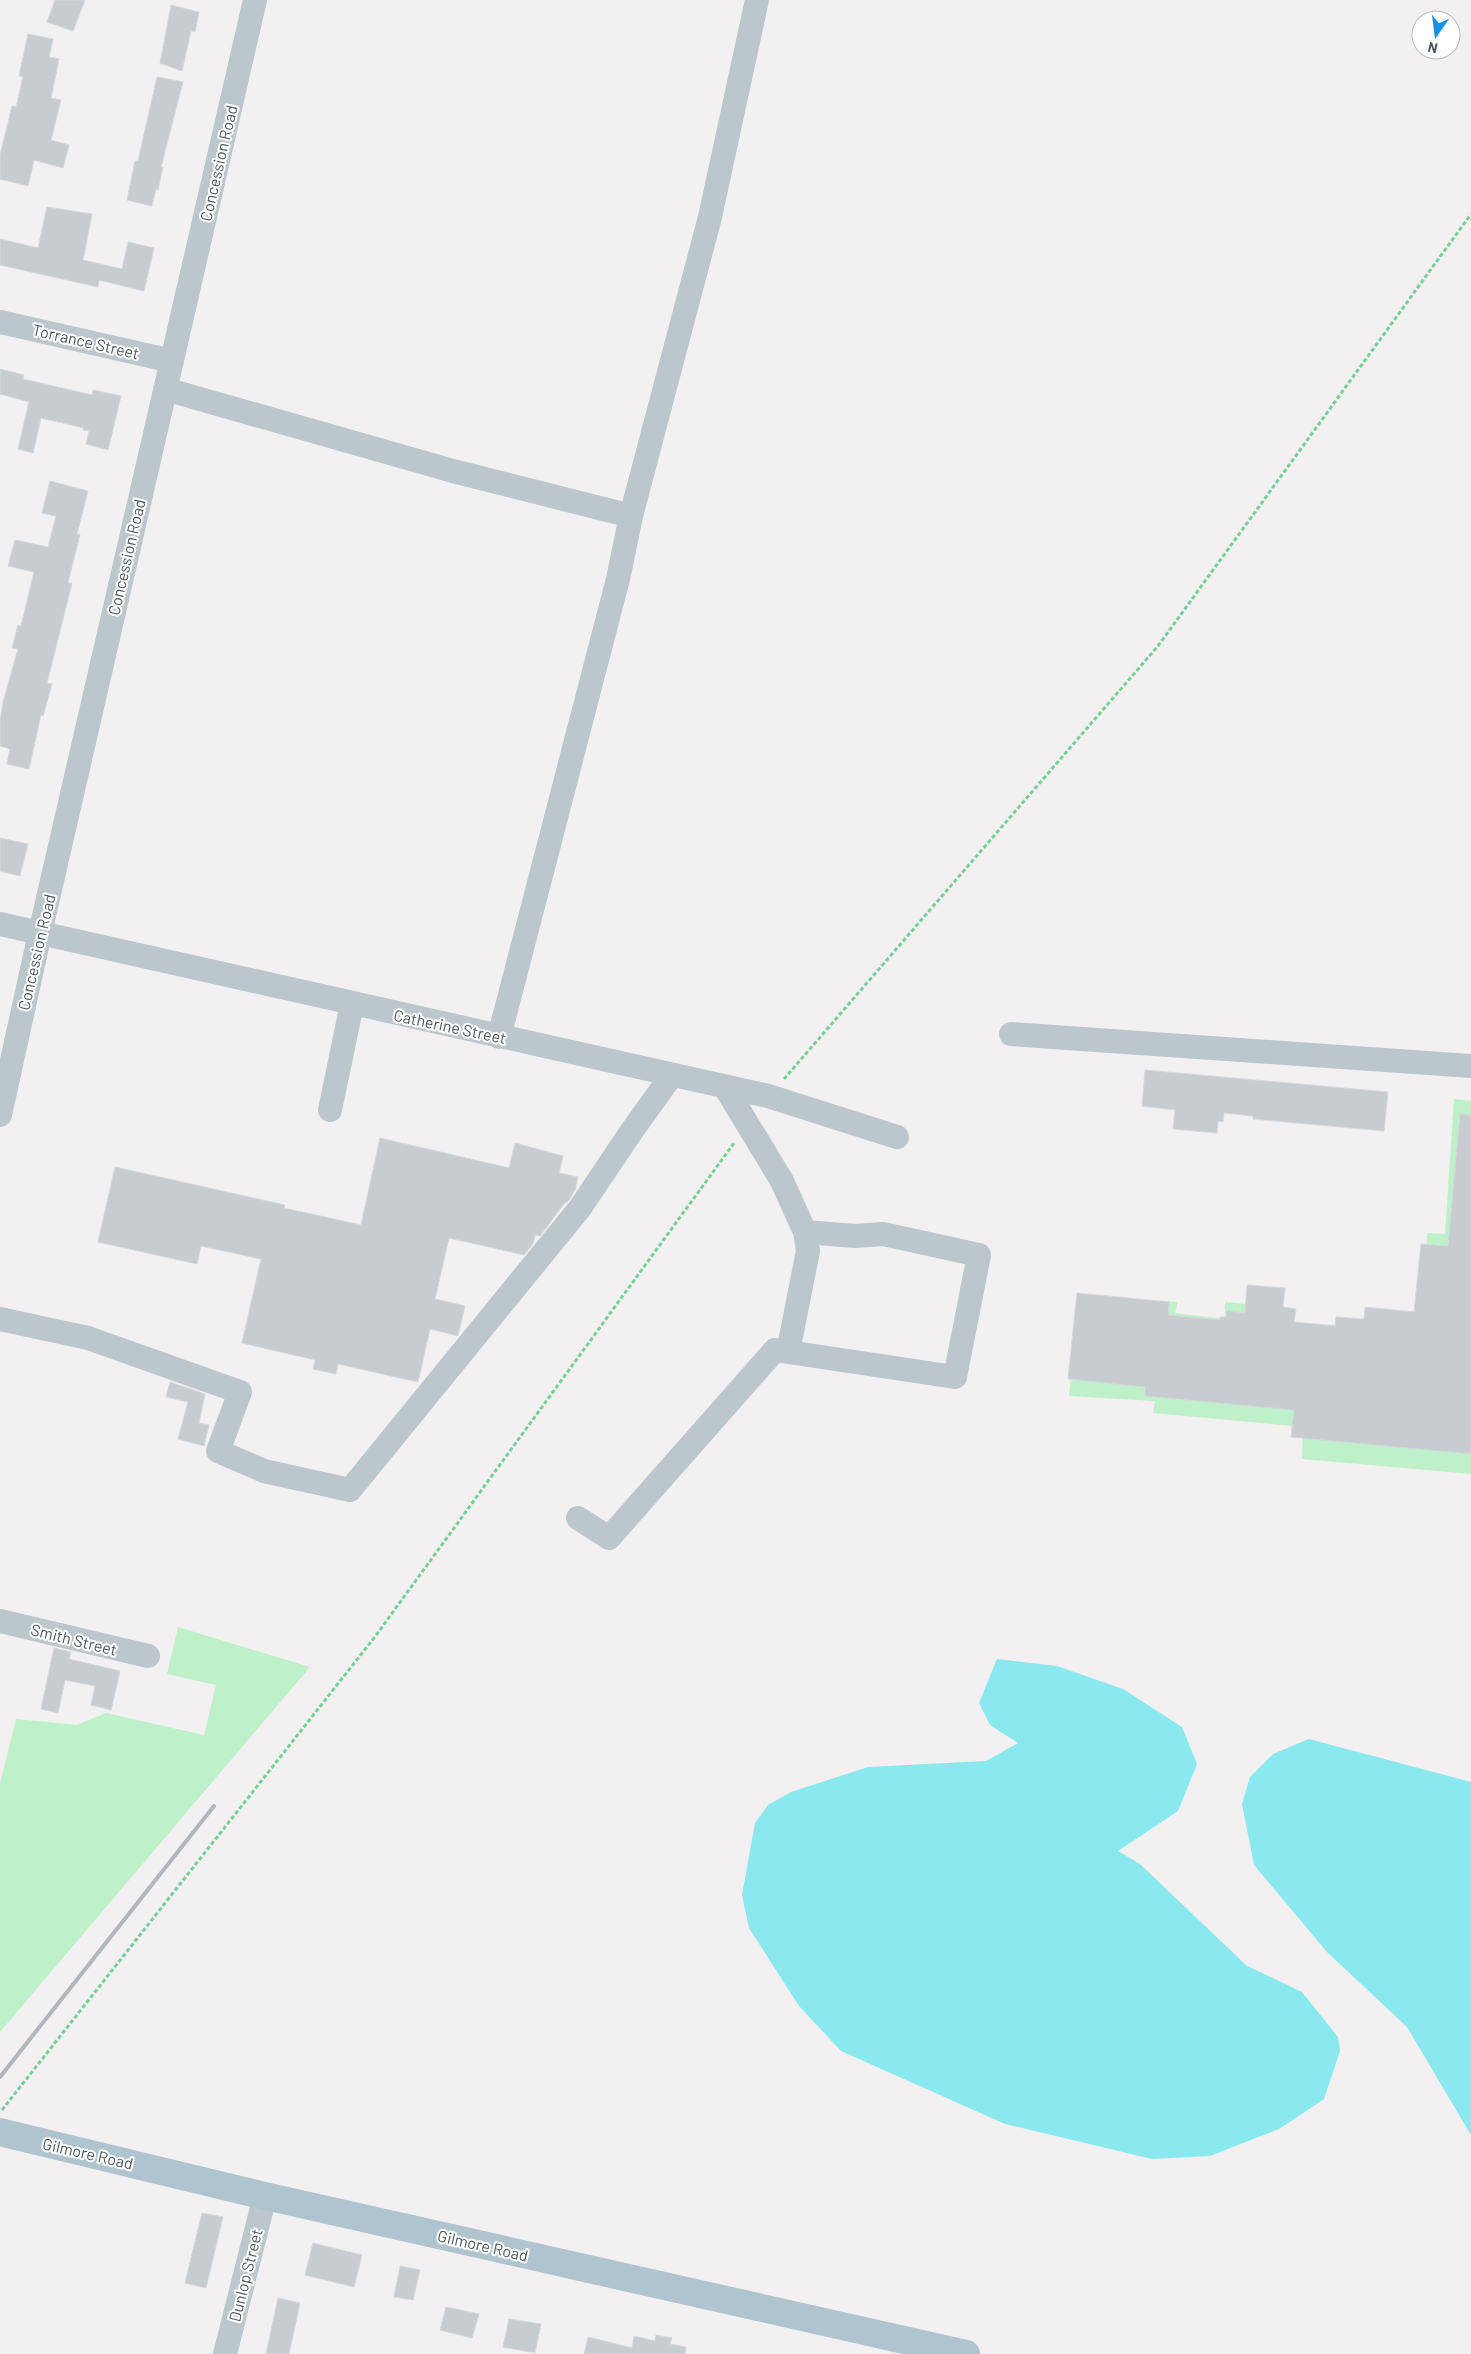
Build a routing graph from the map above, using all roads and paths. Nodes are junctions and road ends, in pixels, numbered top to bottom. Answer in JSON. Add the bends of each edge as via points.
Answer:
{"nodes":[{"id":1,"x":255,"y":0,"type":"edge"},
{"id":2,"x":757,"y":0,"type":"edge"},
{"id":3,"x":1471,"y":214,"type":"edge"},
{"id":4,"x":0,"y":322,"type":"edge"},
{"id":5,"x":172,"y":361,"type":"junction"},
{"id":6,"x":165,"y":389,"type":"junction"},
{"id":7,"x":631,"y":516,"type":"junction"},
{"id":8,"x":0,"y":924,"type":"edge"},
{"id":9,"x":40,"y":933,"type":"junction"},
{"id":10,"x":352,"y":1004,"type":"junction"},
{"id":11,"x":1011,"y":1034,"type":"dead end"},
{"id":12,"x":499,"y":1037,"type":"junction"},
{"id":13,"x":1471,"y":1066,"type":"edge"},
{"id":14,"x":672,"y":1075,"type":"junction"},
{"id":15,"x":725,"y":1087,"type":"junction"},
{"id":16,"x":768,"y":1096,"type":"junction"},
{"id":17,"x":330,"y":1110,"type":"dead end"},
{"id":18,"x":0,"y":1115,"type":"edge"},
{"id":19,"x":748,"y":1123,"type":"junction"},
{"id":20,"x":897,"y":1137,"type":"dead end"},
{"id":21,"x":805,"y":1232,"type":"junction"},
{"id":22,"x":0,"y":1319,"type":"edge"},
{"id":23,"x":788,"y":1352,"type":"junction"},
{"id":24,"x":578,"y":1518,"type":"dead end"},
{"id":25,"x":0,"y":1621,"type":"edge"},
{"id":26,"x":148,"y":1656,"type":"dead end"},
{"id":27,"x":1,"y":2129,"type":"edge"},
{"id":28,"x":264,"y":2196,"type":"junction"},
{"id":29,"x":225,"y":2354,"type":"edge"},
{"id":30,"x":966,"y":2354,"type":"edge"}],
"edges":[{"from":1,"to":5,"type":"street","name":"Concession Road"},
{"from":2,"to":7,"type":"street","via":[[710,217]]},
{"from":3,"to":16,"type":"path","via":[[1158,646]]},
{"from":4,"to":5,"type":"street","name":"Torrance Street"},
{"from":5,"to":6,"type":"street","name":"Concession Road"},
{"from":6,"to":7,"type":"street","via":[[453,471]]},
{"from":6,"to":9,"type":"street","name":"Concession Road"},
{"from":7,"to":12,"type":"street"},
{"from":8,"to":9,"type":"street","name":"Catherine Street"},
{"from":9,"to":10,"type":"street","name":"Catherine Street"},
{"from":9,"to":18,"type":"street","name":"Concession Road"},
{"from":10,"to":12,"type":"street","name":"Catherine Street"},
{"from":10,"to":17,"type":"street"},
{"from":11,"to":13,"type":"street"},
{"from":12,"to":14,"type":"street","name":"Catherine Street"},
{"from":14,"to":15,"type":"street","name":"Catherine Street"},
{"from":14,"to":22,"type":"street","via":[[580,1208],[350,1490],[264,1470],[218,1451],[240,1392],[88,1338]]},
{"from":15,"to":16,"type":"street","name":"Catherine Street"},
{"from":15,"to":19,"type":"street"},
{"from":16,"to":20,"type":"street","name":"Catherine Street"},
{"from":19,"to":21,"type":"street","via":[[782,1181]]},
{"from":19,"to":27,"type":"path","via":[[374,1638]]},
{"from":21,"to":23,"type":"street","via":[[808,1251]]},
{"from":21,"to":23,"type":"street","via":[[854,1236],[883,1234],[979,1255],[955,1377]]},
{"from":23,"to":24,"type":"street","via":[[776,1350],[609,1538]]},
{"from":25,"to":26,"type":"street","name":"Smith Street"},
{"from":27,"to":28,"type":"main road","name":"Gilmore Road"},
{"from":28,"to":29,"type":"street","name":"Dunlop Street"},
{"from":28,"to":30,"type":"main road","name":"Gilmore Road"}]}
